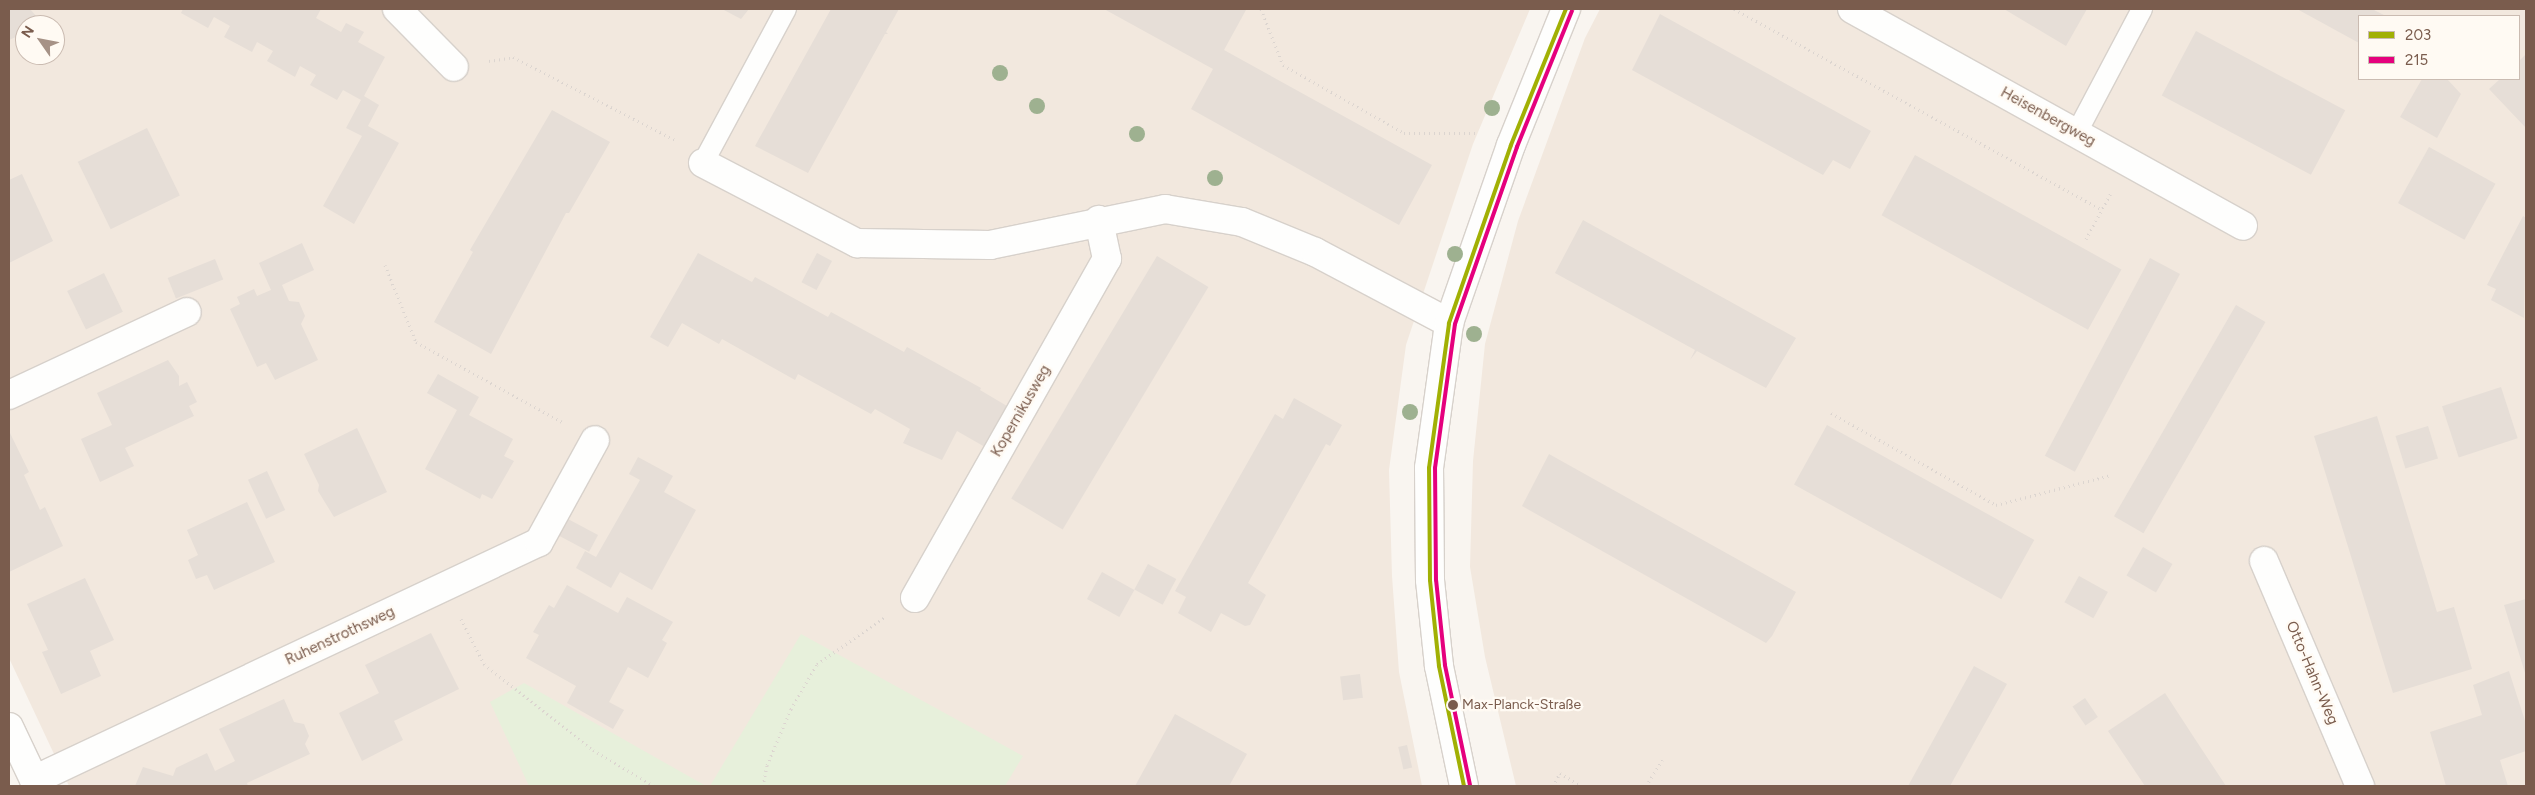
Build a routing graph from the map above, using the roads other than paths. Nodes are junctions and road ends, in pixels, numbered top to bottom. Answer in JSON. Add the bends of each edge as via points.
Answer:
{"nodes":[{"id":1,"x":397,"y":9,"type":"edge"},
{"id":2,"x":786,"y":9,"type":"edge"},
{"id":3,"x":1566,"y":9,"type":"edge"},
{"id":4,"x":1852,"y":9,"type":"edge"},
{"id":5,"x":2142,"y":9,"type":"edge"},
{"id":6,"x":454,"y":67,"type":"road end"},
{"id":7,"x":2077,"y":132,"type":"junction"},
{"id":8,"x":703,"y":163,"type":"joint"},
{"id":9,"x":1099,"y":220,"type":"junction"},
{"id":10,"x":2243,"y":226,"type":"dead end"},
{"id":11,"x":187,"y":312,"type":"dead end"},
{"id":12,"x":1449,"y":323,"type":"junction"},
{"id":13,"x":9,"y":395,"type":"edge"},
{"id":14,"x":595,"y":440,"type":"road end"},
{"id":15,"x":2264,"y":561,"type":"dead end"},
{"id":16,"x":915,"y":598,"type":"road end"},
{"id":17,"x":9,"y":727,"type":"edge"},
{"id":18,"x":35,"y":783,"type":"edge"},
{"id":19,"x":1464,"y":786,"type":"edge"},
{"id":20,"x":2360,"y":786,"type":"edge"}],
"edges":[{"from":1,"to":6,"type":"street"},
{"from":2,"to":8,"type":"lane"},
{"from":3,"to":12,"type":"street","via":[[1511,145]]},
{"from":4,"to":7,"type":"street","name":"Heisenbergweg"},
{"from":5,"to":7,"type":"lane"},
{"from":7,"to":10,"type":"street","name":"Heisenbergweg"},
{"from":8,"to":9,"type":"street","via":[[857,243],[990,245]]},
{"from":9,"to":12,"type":"street","via":[[1165,209],[1242,222],[1314,252]]},
{"from":9,"to":16,"type":"street","name":"Kopernikusweg","via":[[1107,259]]},
{"from":11,"to":13,"type":"street"},
{"from":12,"to":19,"type":"street","via":[[1429,468],[1430,580],[1440,666]]},
{"from":14,"to":18,"type":"street","name":"Ruhenstrothsweg","via":[[539,542]]},
{"from":15,"to":20,"type":"street","name":"Otto-Hahn-Weg"},
{"from":17,"to":18,"type":"street","name":"Ruhenstrothsweg"}]}
